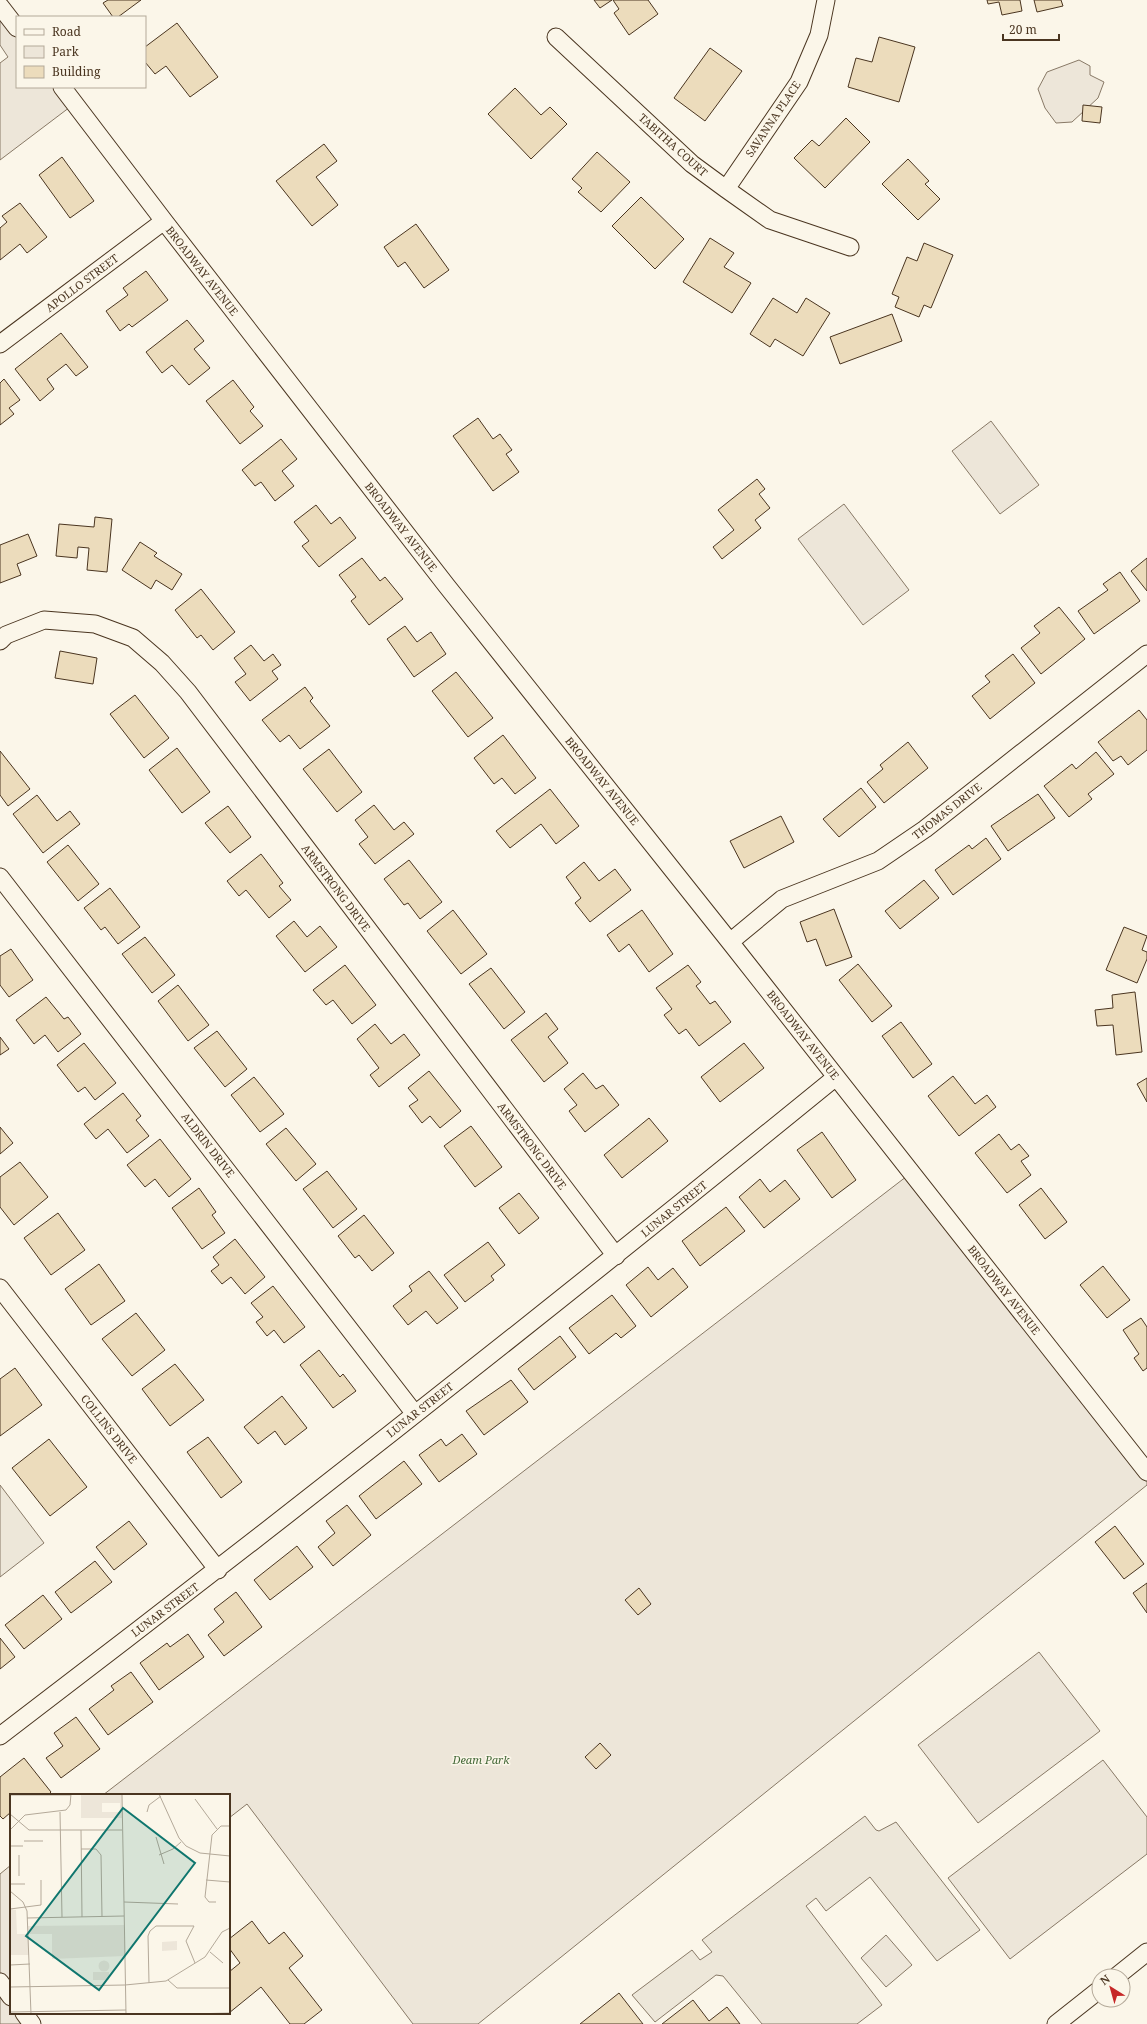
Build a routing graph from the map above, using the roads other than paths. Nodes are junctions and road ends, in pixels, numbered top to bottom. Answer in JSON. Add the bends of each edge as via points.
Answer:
{"nodes":[{"id":1,"x":826,"y":0,"type":"edge"},
{"id":2,"x":0,"y":6,"type":"edge"},
{"id":3,"x":16,"y":27,"type":"edge"},
{"id":4,"x":556,"y":36,"type":"dead end"},
{"id":5,"x":63,"y":88,"type":"edge"},
{"id":6,"x":726,"y":189,"type":"junction"},
{"id":7,"x":164,"y":221,"type":"junction"},
{"id":8,"x":850,"y":247,"type":"dead end"},
{"id":9,"x":0,"y":344,"type":"edge"},
{"id":10,"x":0,"y":641,"type":"edge"},
{"id":11,"x":1147,"y":654,"type":"edge"},
{"id":12,"x":0,"y":877,"type":"edge"},
{"id":13,"x":730,"y":942,"type":"junction"},
{"id":14,"x":836,"y":1077,"type":"junction"},
{"id":15,"x":616,"y":1256,"type":"junction"},
{"id":16,"x":0,"y":1288,"type":"edge"},
{"id":17,"x":415,"y":1414,"type":"junction"},
{"id":18,"x":1147,"y":1472,"type":"edge"},
{"id":19,"x":218,"y":1570,"type":"junction"},
{"id":20,"x":0,"y":1736,"type":"edge"},
{"id":21,"x":1147,"y":1952,"type":"edge"},
{"id":22,"x":1127,"y":1968,"type":"edge"},
{"id":23,"x":0,"y":1982,"type":"edge"},
{"id":24,"x":10,"y":1996,"type":"edge"},
{"id":25,"x":1091,"y":1996,"type":"edge"},
{"id":26,"x":25,"y":2014,"type":"edge"},
{"id":27,"x":32,"y":2024,"type":"edge"},
{"id":28,"x":1056,"y":2024,"type":"edge"}],
"edges":[{"from":1,"to":6,"type":"street","name":"SAVANNA PLACE","via":[[819,35],[799,82]]},
{"from":2,"to":3,"type":"street"},
{"from":4,"to":6,"type":"street","name":"TABITHA COURT","via":[[692,164]]},
{"from":5,"to":7,"type":"street","name":"BROADWAY AVENUE"},
{"from":6,"to":8,"type":"street","name":"TABITHA COURT","via":[[770,220]]},
{"from":7,"to":9,"type":"street","name":"APOLLO STREET"},
{"from":7,"to":13,"type":"street","name":"BROADWAY AVENUE","via":[[446,585]]},
{"from":10,"to":15,"type":"street","name":"ARMSTRONG DRIVE","via":[[6,635],[44,620],[95,624],[133,638],[162,663],[188,692]]},
{"from":11,"to":13,"type":"street","name":"THOMAS DRIVE","via":[[925,829],[878,861],[782,899]]},
{"from":12,"to":17,"type":"street","name":"ALDRIN DRIVE"},
{"from":13,"to":14,"type":"street","name":"BROADWAY AVENUE"},
{"from":14,"to":15,"type":"street","name":"LUNAR STREET"},
{"from":14,"to":18,"type":"street","name":"BROADWAY AVENUE"},
{"from":15,"to":17,"type":"street","name":"LUNAR STREET"},
{"from":16,"to":19,"type":"street","name":"COLLINS DRIVE"},
{"from":17,"to":19,"type":"street","name":"LUNAR STREET"},
{"from":19,"to":20,"type":"street","name":"LUNAR STREET"},
{"from":21,"to":22,"type":"street"},
{"from":23,"to":24,"type":"street"},
{"from":25,"to":28,"type":"street"},
{"from":26,"to":27,"type":"street"}]}
